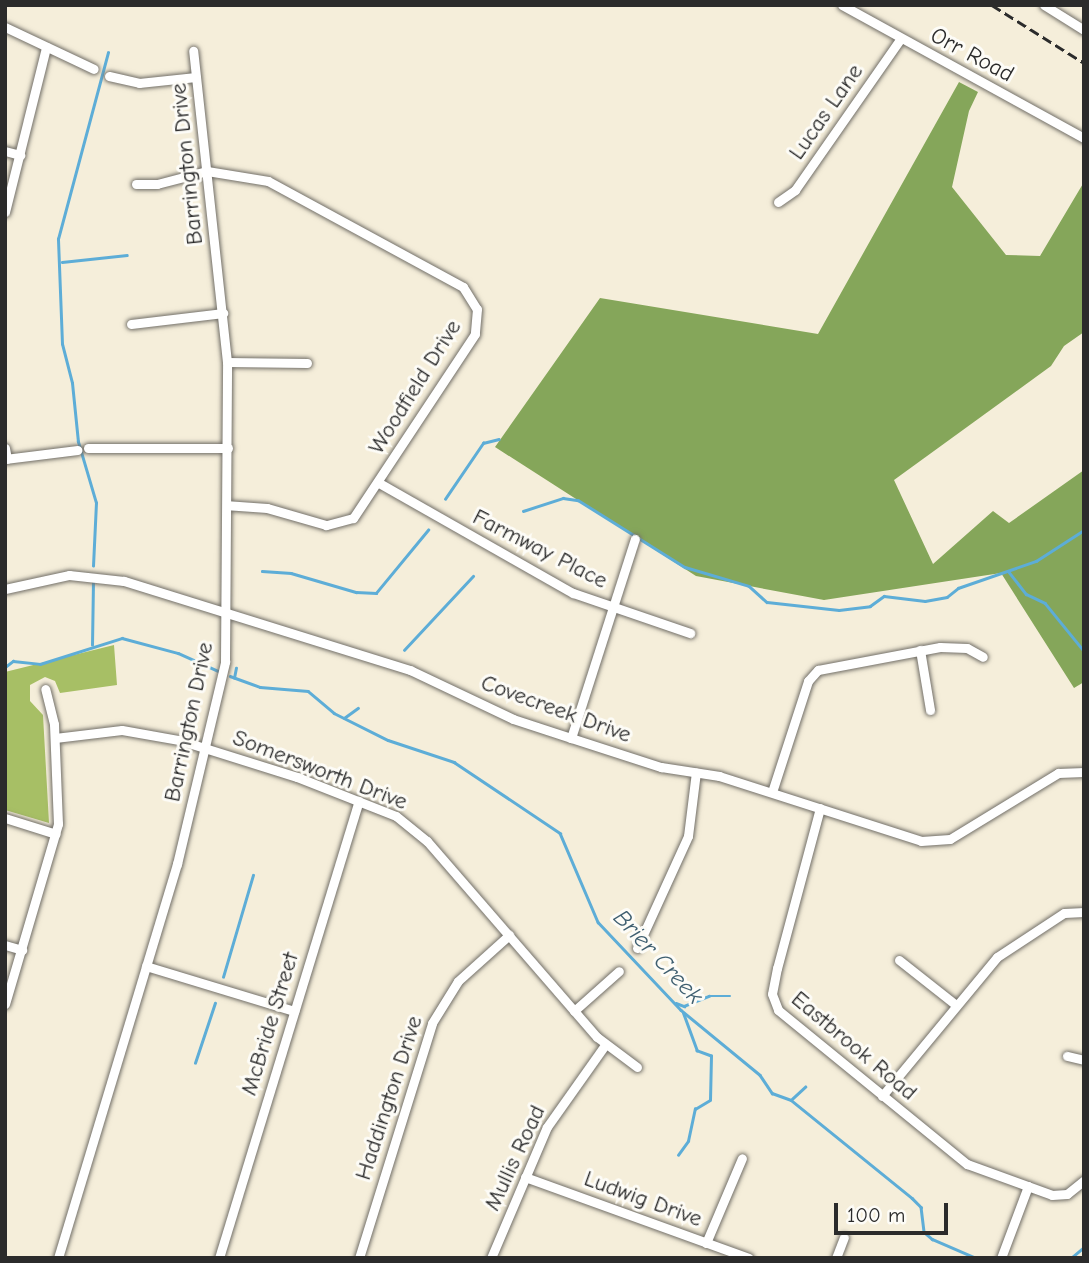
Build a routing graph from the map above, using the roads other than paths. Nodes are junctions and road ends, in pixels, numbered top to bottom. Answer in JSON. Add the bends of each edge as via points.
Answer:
{"nodes":[{"id":1,"x":842,"y":5,"type":"edge"},
{"id":2,"x":1044,"y":5,"type":"edge"},
{"id":3,"x":5,"y":27,"type":"edge"},
{"id":4,"x":1084,"y":30,"type":"edge"},
{"id":5,"x":901,"y":38,"type":"junction"},
{"id":6,"x":46,"y":47,"type":"junction"},
{"id":7,"x":194,"y":51,"type":"dead end"},
{"id":8,"x":94,"y":69,"type":"dead end"},
{"id":9,"x":109,"y":76,"type":"dead end"},
{"id":10,"x":197,"y":77,"type":"junction"},
{"id":11,"x":1084,"y":138,"type":"edge"},
{"id":12,"x":5,"y":151,"type":"edge"},
{"id":13,"x":20,"y":155,"type":"junction"},
{"id":14,"x":207,"y":171,"type":"junction"},
{"id":15,"x":136,"y":184,"type":"dead end"},
{"id":16,"x":778,"y":202,"type":"dead end"},
{"id":17,"x":5,"y":212,"type":"edge"},
{"id":18,"x":223,"y":313,"type":"junction"},
{"id":19,"x":131,"y":324,"type":"dead end"},
{"id":20,"x":227,"y":362,"type":"junction"},
{"id":21,"x":307,"y":363,"type":"dead end"},
{"id":22,"x":5,"y":448,"type":"edge"},
{"id":23,"x":88,"y":449,"type":"dead end"},
{"id":24,"x":229,"y":449,"type":"junction"},
{"id":25,"x":77,"y":450,"type":"dead end"},
{"id":26,"x":6,"y":459,"type":"edge"},
{"id":27,"x":379,"y":482,"type":"junction"},
{"id":28,"x":228,"y":506,"type":"junction"},
{"id":29,"x":635,"y":539,"type":"dead end"},
{"id":30,"x":5,"y":589,"type":"edge"},
{"id":31,"x":612,"y":607,"type":"junction"},
{"id":32,"x":228,"y":612,"type":"junction"},
{"id":33,"x":690,"y":633,"type":"dead end"},
{"id":34,"x":920,"y":650,"type":"junction"},
{"id":35,"x":983,"y":657,"type":"dead end"},
{"id":36,"x":46,"y":689,"type":"dead end"},
{"id":37,"x":930,"y":710,"type":"dead end"},
{"id":38,"x":55,"y":738,"type":"junction"},
{"id":39,"x":571,"y":738,"type":"junction"},
{"id":40,"x":207,"y":748,"type":"junction"},
{"id":41,"x":696,"y":772,"type":"junction"},
{"id":42,"x":1084,"y":772,"type":"edge"},
{"id":43,"x":772,"y":792,"type":"junction"},
{"id":44,"x":359,"y":801,"type":"junction"},
{"id":45,"x":820,"y":808,"type":"junction"},
{"id":46,"x":5,"y":818,"type":"edge"},
{"id":47,"x":56,"y":834,"type":"junction"},
{"id":48,"x":1084,"y":912,"type":"edge"},
{"id":49,"x":509,"y":935,"type":"junction"},
{"id":50,"x":5,"y":945,"type":"edge"},
{"id":51,"x":637,"y":948,"type":"dead end"},
{"id":52,"x":22,"y":950,"type":"junction"},
{"id":53,"x":899,"y":960,"type":"dead end"},
{"id":54,"x":146,"y":966,"type":"junction"},
{"id":55,"x":619,"y":971,"type":"dead end"},
{"id":56,"x":5,"y":1004,"type":"edge"},
{"id":57,"x":956,"y":1005,"type":"junction"},
{"id":58,"x":574,"y":1010,"type":"junction"},
{"id":59,"x":294,"y":1011,"type":"junction"},
{"id":60,"x":605,"y":1045,"type":"junction"},
{"id":61,"x":1067,"y":1055,"type":"dead end"},
{"id":62,"x":1084,"y":1060,"type":"edge"},
{"id":63,"x":637,"y":1067,"type":"dead end"},
{"id":64,"x":882,"y":1096,"type":"junction"},
{"id":65,"x":742,"y":1158,"type":"dead end"},
{"id":66,"x":525,"y":1177,"type":"junction"},
{"id":67,"x":1084,"y":1180,"type":"edge"},
{"id":68,"x":1028,"y":1186,"type":"junction"},
{"id":69,"x":844,"y":1237,"type":"dead end"},
{"id":70,"x":706,"y":1242,"type":"junction"},
{"id":71,"x":58,"y":1258,"type":"edge"},
{"id":72,"x":219,"y":1258,"type":"edge"},
{"id":73,"x":359,"y":1258,"type":"edge"},
{"id":74,"x":491,"y":1258,"type":"edge"},
{"id":75,"x":749,"y":1258,"type":"edge"},
{"id":76,"x":836,"y":1258,"type":"edge"},
{"id":77,"x":1001,"y":1258,"type":"edge"}],
"edges":[{"from":1,"to":5,"type":"street","name":"Orr Road"},
{"from":2,"to":4,"type":"street"},
{"from":3,"to":6,"type":"street"},
{"from":5,"to":11,"type":"street","name":"Orr Road"},
{"from":5,"to":16,"type":"street","name":"Lucas Lane","via":[[795,191]]},
{"from":6,"to":8,"type":"street"},
{"from":6,"to":13,"type":"street"},
{"from":7,"to":10,"type":"street","name":"Barrington Drive"},
{"from":9,"to":10,"type":"street","via":[[139,83]]},
{"from":10,"to":14,"type":"street","name":"Barrington Drive"},
{"from":12,"to":13,"type":"street"},
{"from":13,"to":17,"type":"street"},
{"from":14,"to":15,"type":"street","name":"Woodfield Drive","via":[[157,184]]},
{"from":14,"to":18,"type":"street","name":"Barrington Drive"},
{"from":14,"to":27,"type":"street","name":"Woodfield Drive","via":[[254,176],[285,188],[470,295],[477,314],[475,334]]},
{"from":18,"to":19,"type":"street"},
{"from":18,"to":20,"type":"street","name":"Barrington Drive"},
{"from":20,"to":21,"type":"street"},
{"from":20,"to":24,"type":"street","name":"Barrington Drive"},
{"from":22,"to":26,"type":"street"},
{"from":23,"to":24,"type":"street"},
{"from":24,"to":28,"type":"street","name":"Barrington Drive"},
{"from":25,"to":26,"type":"street"},
{"from":27,"to":28,"type":"street","name":"Woodfield Drive","via":[[359,512],[336,525],[267,508]]},
{"from":27,"to":31,"type":"street","name":"Farmway Place","via":[[553,583]]},
{"from":28,"to":32,"type":"street","name":"Barrington Drive"},
{"from":29,"to":31,"type":"street"},
{"from":30,"to":32,"type":"street","name":"Covecreek Drive","via":[[57,576],[88,575],[124,580]]},
{"from":31,"to":33,"type":"street","name":"Farmway Place"},
{"from":31,"to":39,"type":"street"},
{"from":32,"to":39,"type":"street","name":"Covecreek Drive","via":[[410,670],[513,719]]},
{"from":32,"to":40,"type":"street","name":"Barrington Drive","via":[[222,685]]},
{"from":34,"to":35,"type":"street","via":[[957,646]]},
{"from":34,"to":37,"type":"street"},
{"from":34,"to":43,"type":"street","via":[[818,670],[808,681]]},
{"from":36,"to":38,"type":"street"},
{"from":38,"to":40,"type":"street","name":"Somersworth Drive","via":[[134,730]]},
{"from":38,"to":47,"type":"street"},
{"from":39,"to":41,"type":"street","name":"Covecreek Drive","via":[[662,767]]},
{"from":40,"to":44,"type":"street","name":"Somersworth Drive"},
{"from":40,"to":54,"type":"street","name":"Barrington Drive"},
{"from":41,"to":43,"type":"street","name":"Covecreek Drive"},
{"from":41,"to":51,"type":"street","via":[[688,836]]},
{"from":42,"to":45,"type":"street","name":"Covecreek Drive","via":[[1058,773],[940,842],[921,841]]},
{"from":43,"to":45,"type":"street","name":"Covecreek Drive"},
{"from":44,"to":49,"type":"street","name":"Somersworth Drive","via":[[396,816],[422,835]]},
{"from":44,"to":59,"type":"street","name":"McBride Street"},
{"from":45,"to":64,"type":"street","name":"Eastbrook Road","via":[[796,882],[772,998],[780,1013]]},
{"from":46,"to":47,"type":"street"},
{"from":47,"to":52,"type":"street"},
{"from":48,"to":57,"type":"street","via":[[1064,914],[1006,949]]},
{"from":49,"to":58,"type":"street","name":"Somersworth Drive"},
{"from":49,"to":73,"type":"street","name":"Haddington Drive","via":[[458,981],[432,1023]]},
{"from":50,"to":52,"type":"street"},
{"from":52,"to":56,"type":"street"},
{"from":53,"to":57,"type":"street"},
{"from":54,"to":59,"type":"street"},
{"from":54,"to":71,"type":"street","name":"Barrington Drive"},
{"from":55,"to":58,"type":"street"},
{"from":57,"to":64,"type":"street"},
{"from":58,"to":60,"type":"street","name":"Somersworth Drive"},
{"from":59,"to":72,"type":"street","name":"McBride Street"},
{"from":60,"to":63,"type":"street","name":"Somersworth Drive"},
{"from":60,"to":66,"type":"street","name":"Mullis Road","via":[[552,1119]]},
{"from":61,"to":62,"type":"street"},
{"from":64,"to":68,"type":"street","name":"Eastbrook Road","via":[[967,1164]]},
{"from":65,"to":70,"type":"street"},
{"from":66,"to":70,"type":"street","name":"Ludwig Drive"},
{"from":66,"to":74,"type":"street","name":"Mullis Road"},
{"from":67,"to":68,"type":"street","name":"Eastbrook Road","via":[[1060,1195]]},
{"from":68,"to":77,"type":"street"},
{"from":69,"to":76,"type":"street"},
{"from":70,"to":75,"type":"street","name":"Ludwig Drive"}]}
